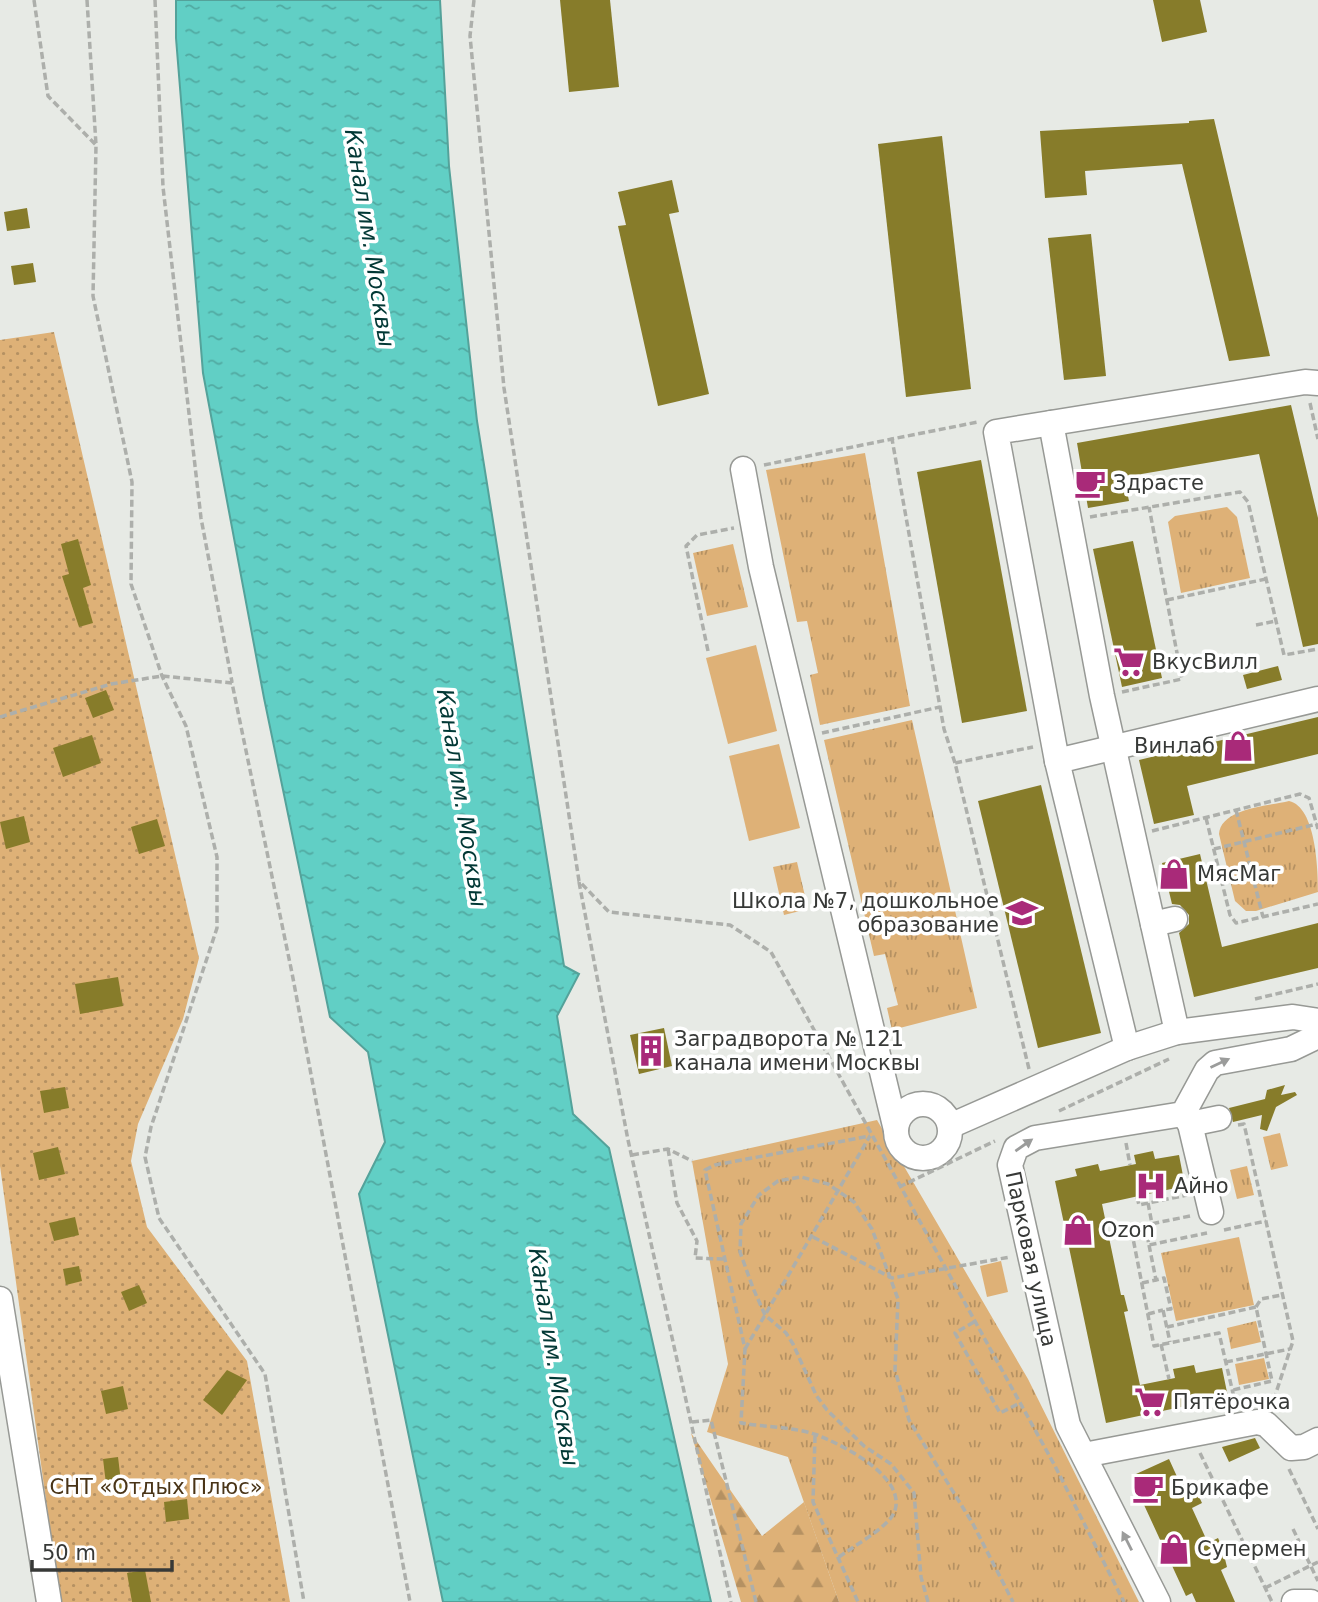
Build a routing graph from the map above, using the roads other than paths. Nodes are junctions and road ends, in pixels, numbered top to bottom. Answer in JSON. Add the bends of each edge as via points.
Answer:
{"nodes":[{"id":1,"x":1311,"y":382,"type":"edge"},
{"id":2,"x":1051,"y":423,"type":"junction"},
{"id":3,"x":743,"y":469,"type":"road end"},
{"id":4,"x":1318,"y":699,"type":"edge"},
{"id":5,"x":1114,"y":747,"type":"junction"},
{"id":6,"x":1055,"y":752,"type":"junction"},
{"id":7,"x":1318,"y":1021,"type":"edge"},
{"id":8,"x":1318,"y":1036,"type":"edge"},
{"id":9,"x":1177,"y":1043,"type":"junction"},
{"id":10,"x":1127,"y":1048,"type":"junction"},
{"id":11,"x":1201,"y":1118,"type":"junction"},
{"id":12,"x":950,"y":1126,"type":"junction"},
{"id":13,"x":896,"y":1130,"type":"junction"},
{"id":14,"x":1209,"y":1202,"type":"road end"},
{"id":15,"x":0,"y":1299,"type":"edge"},
{"id":16,"x":1318,"y":1440,"type":"edge"},
{"id":17,"x":1084,"y":1455,"type":"junction"},
{"id":18,"x":49,"y":1602,"type":"edge"},
{"id":19,"x":1158,"y":1602,"type":"edge"},
{"id":20,"x":1294,"y":1602,"type":"edge"},
{"id":21,"x":1311,"y":1602,"type":"edge"}],
"edges":[{"from":1,"to":2,"type":"street"},
{"from":2,"to":5,"type":"street"},
{"from":2,"to":6,"type":"street","via":[[996,432]]},
{"from":3,"to":13,"type":"street"},
{"from":4,"to":5,"type":"street"},
{"from":5,"to":6,"type":"street"},
{"from":5,"to":9,"type":"street","via":[[1133,836],[1164,921]]},
{"from":6,"to":10,"type":"street"},
{"from":7,"to":9,"type":"street","via":[[1293,1017]]},
{"from":11,"to":8,"type":"street","one_way":true,"via":[[1207,1070],[1215,1063],[1291,1049]]},
{"from":9,"to":10,"type":"street"},
{"from":10,"to":12,"type":"street"},
{"from":11,"to":14,"type":"street"},
{"from":17,"to":11,"type":"street","name":"Парковая улица","one_way":true,"via":[[1058,1391],[1010,1165],[1016,1148],[1035,1138]]},
{"from":12,"to":13,"type":"street","via":[[942,1112],[926,1104],[908,1109]]},
{"from":12,"to":13,"type":"street","via":[[943,1149],[921,1158],[900,1146]]},
{"from":15,"to":18,"type":"street"},
{"from":16,"to":17,"type":"street","via":[[1291,1448],[1266,1424]]},
{"from":19,"to":17,"type":"street","name":"Парковая улица","one_way":true},
{"from":20,"to":21,"type":"street"}]}
